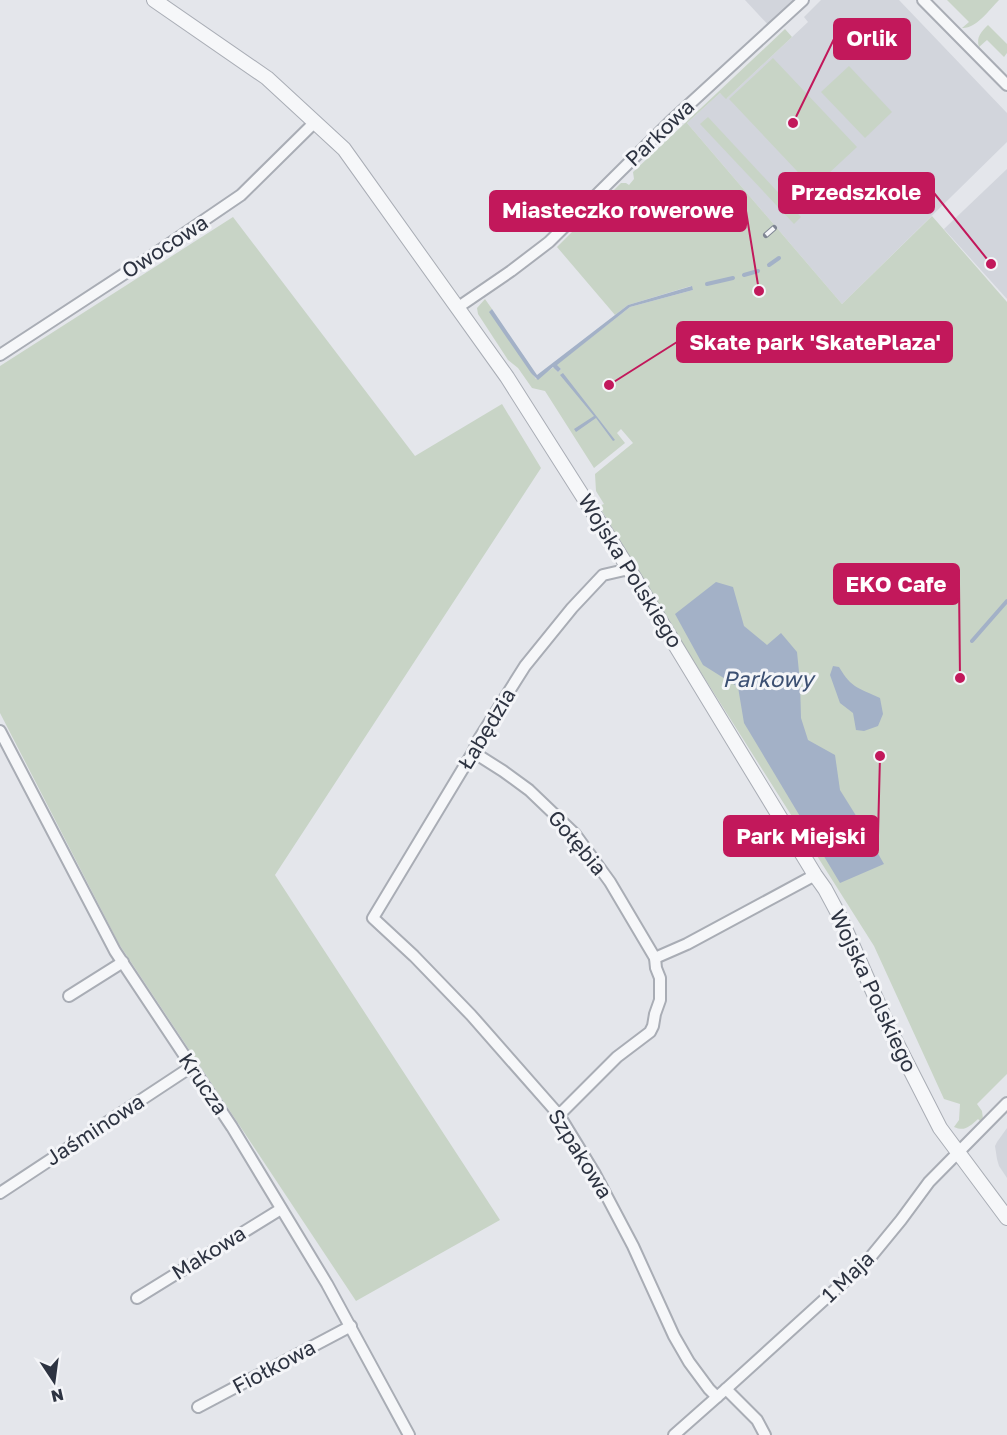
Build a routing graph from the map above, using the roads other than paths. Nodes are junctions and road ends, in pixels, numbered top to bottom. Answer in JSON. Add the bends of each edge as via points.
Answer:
{"nodes":[{"id":1,"x":154,"y":0,"type":"edge"},
{"id":2,"x":803,"y":0,"type":"edge"},
{"id":3,"x":923,"y":0,"type":"edge"},
{"id":4,"x":1007,"y":85,"type":"edge"},
{"id":5,"x":315,"y":122,"type":"junction"},
{"id":6,"x":458,"y":308,"type":"junction"},
{"id":7,"x":0,"y":355,"type":"edge"},
{"id":8,"x":629,"y":569,"type":"junction"},
{"id":9,"x":0,"y":731,"type":"edge"},
{"id":10,"x":473,"y":752,"type":"junction"},
{"id":11,"x":815,"y":875,"type":"junction"},
{"id":12,"x":373,"y":918,"type":"joint"},
{"id":13,"x":655,"y":958,"type":"junction"},
{"id":14,"x":123,"y":962,"type":"junction"},
{"id":15,"x":69,"y":996,"type":"dead end"},
{"id":16,"x":191,"y":1067,"type":"junction"},
{"id":17,"x":1007,"y":1104,"type":"edge"},
{"id":18,"x":559,"y":1115,"type":"junction"},
{"id":19,"x":958,"y":1152,"type":"junction"},
{"id":20,"x":0,"y":1193,"type":"edge"},
{"id":21,"x":281,"y":1209,"type":"junction"},
{"id":22,"x":1007,"y":1218,"type":"edge"},
{"id":23,"x":137,"y":1298,"type":"dead end"},
{"id":24,"x":351,"y":1326,"type":"junction"},
{"id":25,"x":722,"y":1393,"type":"junction"},
{"id":26,"x":198,"y":1407,"type":"dead end"},
{"id":27,"x":409,"y":1435,"type":"edge"},
{"id":28,"x":674,"y":1435,"type":"edge"},
{"id":29,"x":765,"y":1435,"type":"edge"}],
"edges":[{"from":1,"to":5,"type":"street","name":"Wojska Polskiego","via":[[267,78]]},
{"from":2,"to":6,"type":"street","name":"Parkowa","via":[[670,122],[549,242]]},
{"from":3,"to":4,"type":"street"},
{"from":5,"to":6,"type":"street","name":"Wojska Polskiego","via":[[344,149]]},
{"from":5,"to":7,"type":"street","name":"Owocowa","via":[[241,195]]},
{"from":6,"to":8,"type":"street","name":"Wojska Polskiego","via":[[507,377]]},
{"from":8,"to":10,"type":"street","name":"Łabędzia","via":[[603,575],[572,608],[525,666]]},
{"from":8,"to":11,"type":"street","name":"Wojska Polskiego"},
{"from":9,"to":14,"type":"street","name":"Krucza"},
{"from":10,"to":12,"type":"street","name":"Łabędzia"},
{"from":10,"to":13,"type":"street","name":"Gołębia","via":[[529,790],[574,834],[610,882]]},
{"from":11,"to":13,"type":"street"},
{"from":11,"to":19,"type":"street","name":"Wojska Polskiego","via":[[840,917],[926,1102]]},
{"from":12,"to":18,"type":"street","name":"Szpakowa","via":[[471,1015]]},
{"from":13,"to":18,"type":"street","via":[[660,1000],[650,1032],[617,1057]]},
{"from":14,"to":15,"type":"street"},
{"from":14,"to":16,"type":"street","name":"Krucza"},
{"from":16,"to":20,"type":"street","name":"Jaśminowa"},
{"from":16,"to":21,"type":"street","name":"Krucza"},
{"from":17,"to":19,"type":"street","name":"1 Maja"},
{"from":18,"to":25,"type":"street","name":"Szpakowa","via":[[633,1246],[674,1336],[709,1389]]},
{"from":19,"to":22,"type":"street","name":"Wojska Polskiego"},
{"from":19,"to":25,"type":"street","name":"1 Maja","via":[[928,1182],[869,1259]]},
{"from":21,"to":23,"type":"street","name":"Makowa"},
{"from":21,"to":24,"type":"street","name":"Krucza"},
{"from":24,"to":26,"type":"street","name":"Fiołkowa"},
{"from":24,"to":27,"type":"street","name":"Krucza"},
{"from":25,"to":28,"type":"street","name":"1 Maja"},
{"from":25,"to":29,"type":"street","name":"Szpakowa","via":[[757,1420]]}]}
